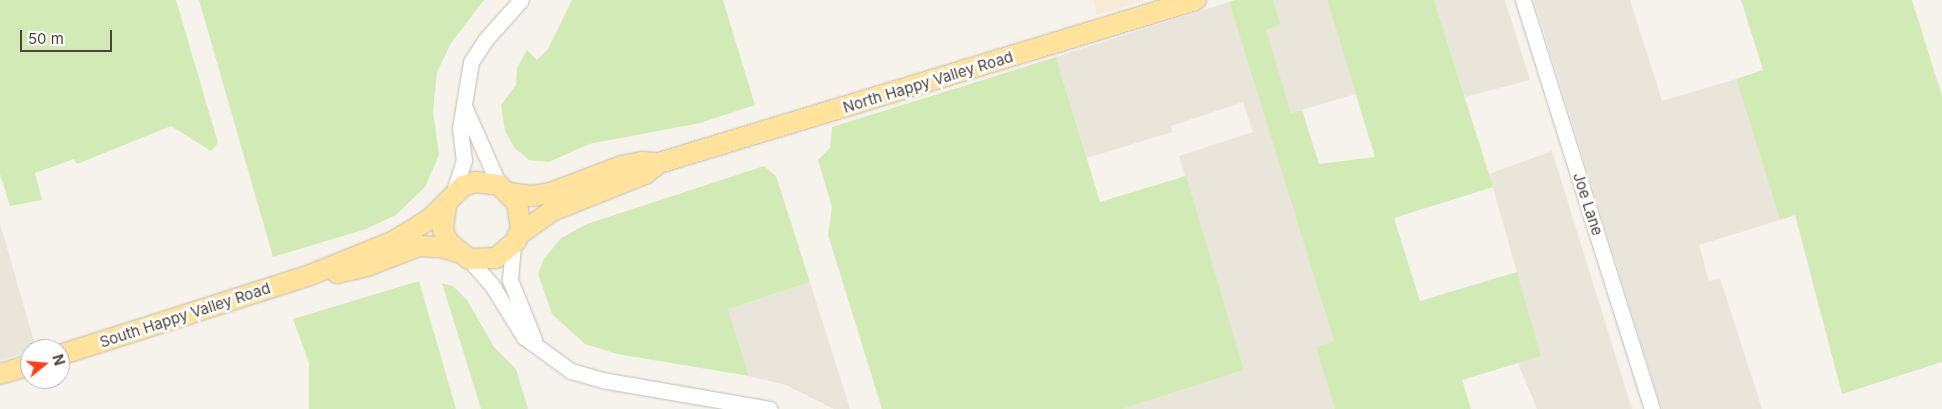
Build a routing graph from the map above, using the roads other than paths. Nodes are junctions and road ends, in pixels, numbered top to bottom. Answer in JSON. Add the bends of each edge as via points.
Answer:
{"nodes":[{"id":1,"x":521,"y":0,"type":"edge"},
{"id":2,"x":1196,"y":0,"type":"edge"},
{"id":3,"x":1523,"y":0,"type":"edge"},
{"id":4,"x":464,"y":106,"type":"junction"},
{"id":5,"x":659,"y":164,"type":"junction"},
{"id":6,"x":504,"y":189,"type":"junction"},
{"id":7,"x":449,"y":200,"type":"junction"},
{"id":8,"x":515,"y":240,"type":"junction"},
{"id":9,"x":463,"y":255,"type":"junction"},
{"id":10,"x":310,"y":276,"type":"junction"},
{"id":11,"x":536,"y":346,"type":"junction"},
{"id":12,"x":70,"y":352,"type":"edge"},
{"id":13,"x":20,"y":368,"type":"edge"},
{"id":14,"x":0,"y":374,"type":"edge"},
{"id":15,"x":770,"y":409,"type":"edge"},
{"id":16,"x":1652,"y":409,"type":"edge"}],
"edges":[{"from":1,"to":4,"type":"street","via":[[486,39],[471,62]]},
{"from":2,"to":5,"type":"main road","name":"North Happy Valley Road"},
{"from":3,"to":16,"type":"street","name":"Joe Lane"},
{"from":4,"to":6,"type":"street"},
{"from":4,"to":7,"type":"street","via":[[460,128],[464,161]]},
{"from":5,"to":6,"type":"main road","name":"North Happy Valley Road","via":[[642,162],[622,166],[550,193]]},
{"from":5,"to":8,"type":"main road","name":"North Happy Valley Road","via":[[645,174],[570,202]]},
{"from":6,"to":7,"type":"main road","via":[[475,182]]},
{"from":6,"to":8,"type":"main road","via":[[521,215]]},
{"from":7,"to":9,"type":"main road","via":[[443,230]]},
{"from":7,"to":10,"type":"main road","via":[[412,232]]},
{"from":8,"to":9,"type":"main road","via":[[496,258]]},
{"from":8,"to":11,"type":"street","via":[[510,280]]},
{"from":9,"to":10,"type":"main road","via":[[442,246],[419,246],[345,272]]},
{"from":9,"to":11,"type":"street","via":[[493,287],[524,337]]},
{"from":10,"to":12,"type":"main road","name":"South Happy Valley Road"},
{"from":11,"to":15,"type":"street","via":[[571,371],[602,380]]},
{"from":13,"to":14,"type":"main road"}]}
